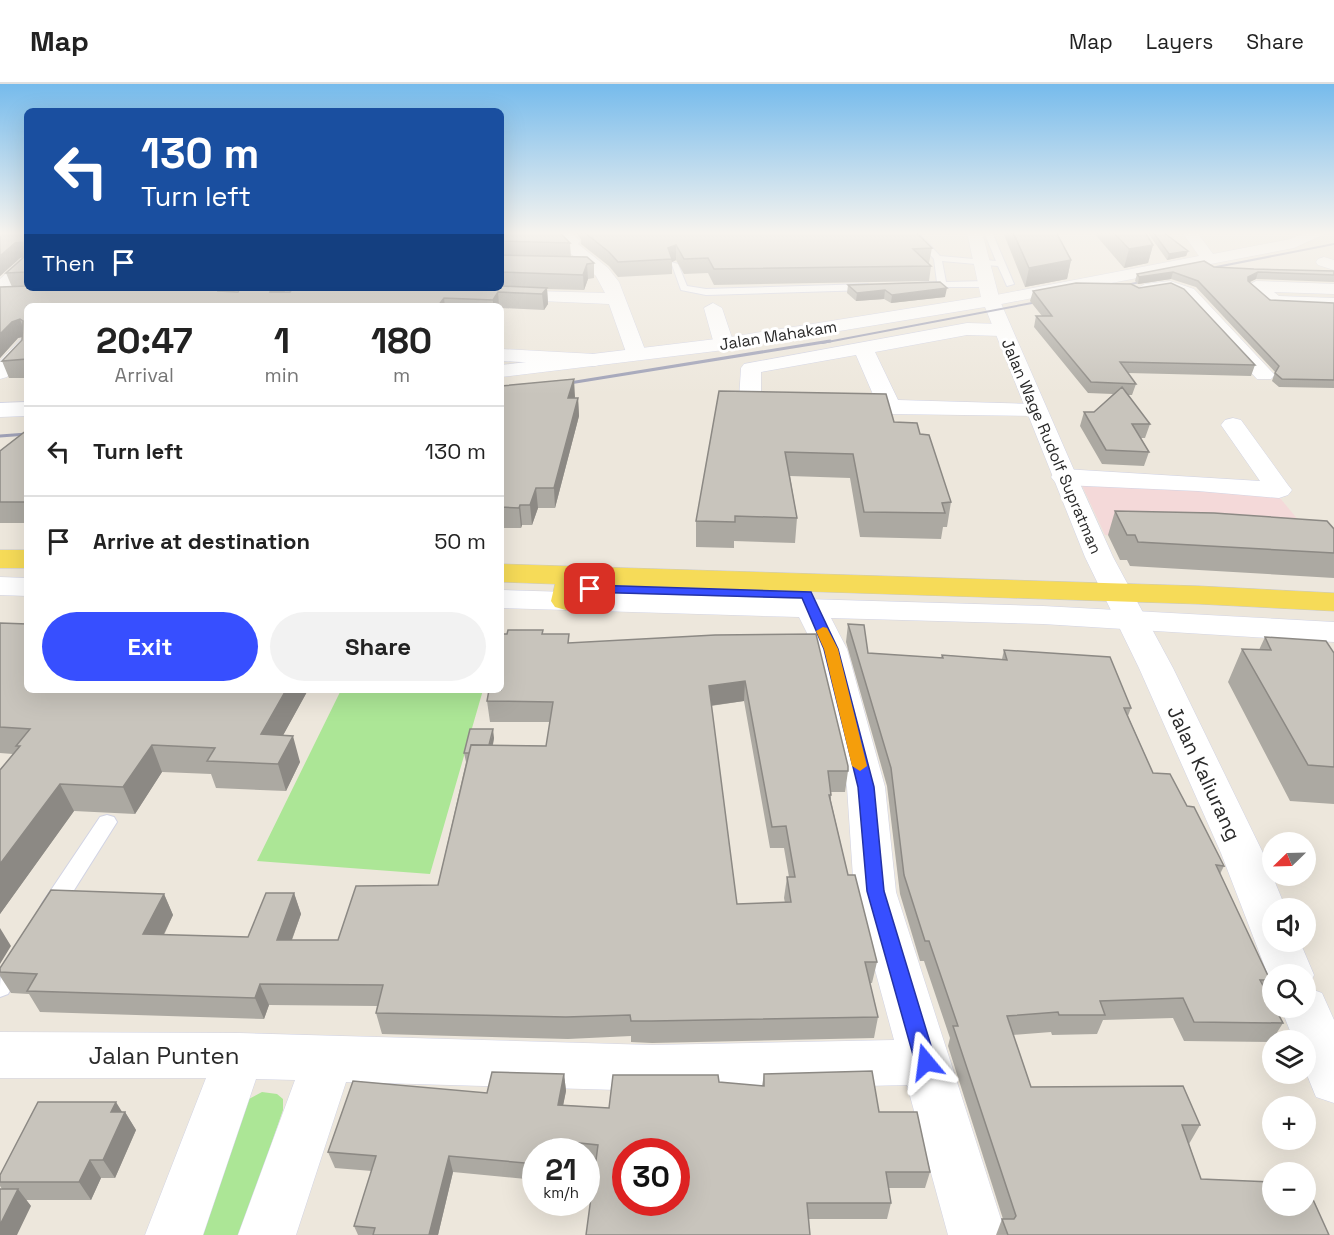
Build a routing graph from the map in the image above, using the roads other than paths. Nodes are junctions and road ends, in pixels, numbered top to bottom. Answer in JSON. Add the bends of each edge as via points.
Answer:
{"nodes":[{"id":1,"x":610,"y":286,"type":"edge"},
{"id":2,"x":683,"y":286,"type":"edge"},
{"id":3,"x":907,"y":286,"type":"edge"},
{"id":4,"x":917,"y":286,"type":"edge"},
{"id":5,"x":944,"y":286,"type":"edge"},
{"id":6,"x":988,"y":286,"type":"edge"},
{"id":7,"x":1086,"y":286,"type":"edge"},
{"id":8,"x":884,"y":287,"type":"edge"},
{"id":9,"x":1334,"y":289,"type":"edge"},
{"id":10,"x":480,"y":294,"type":"edge"},
{"id":11,"x":21,"y":296,"type":"edge"},
{"id":12,"x":0,"y":297,"type":"edge"},
{"id":13,"x":617,"y":300,"type":"junction"},
{"id":14,"x":1334,"y":303,"type":"edge"},
{"id":15,"x":994,"y":307,"type":"junction"},
{"id":16,"x":712,"y":308,"type":"dead end"},
{"id":17,"x":724,"y":344,"type":"junction"},
{"id":18,"x":24,"y":347,"type":"edge"},
{"id":19,"x":863,"y":347,"type":"junction"},
{"id":20,"x":504,"y":355,"type":"edge"},
{"id":21,"x":637,"y":355,"type":"junction"},
{"id":22,"x":595,"y":360,"type":"junction"},
{"id":23,"x":504,"y":370,"type":"edge"},
{"id":24,"x":0,"y":373,"type":"edge"},
{"id":25,"x":1264,"y":375,"type":"dead end"},
{"id":26,"x":890,"y":407,"type":"junction"},
{"id":27,"x":24,"y":409,"type":"edge"},
{"id":28,"x":0,"y":410,"type":"edge"},
{"id":29,"x":1036,"y":411,"type":"junction"},
{"id":30,"x":1233,"y":425,"type":"dead end"},
{"id":31,"x":1064,"y":477,"type":"junction"},
{"id":32,"x":0,"y":559,"type":"edge"},
{"id":33,"x":24,"y":559,"type":"edge"},
{"id":34,"x":0,"y":574,"type":"edge"},
{"id":35,"x":24,"y":575,"type":"edge"},
{"id":36,"x":0,"y":586,"type":"edge"},
{"id":37,"x":24,"y":587,"type":"edge"},
{"id":38,"x":508,"y":589,"type":"edge"},
{"id":39,"x":827,"y":602,"type":"junction"},
{"id":40,"x":1334,"y":602,"type":"edge"},
{"id":41,"x":1125,"y":606,"type":"junction"},
{"id":42,"x":1334,"y":615,"type":"edge"},
{"id":43,"x":1334,"y":632,"type":"edge"},
{"id":44,"x":107,"y":822,"type":"dead end"},
{"id":45,"x":1262,"y":903,"type":"edge"},
{"id":46,"x":38,"y":929,"type":"edge"},
{"id":47,"x":25,"y":948,"type":"edge"},
{"id":48,"x":0,"y":987,"type":"edge"},
{"id":49,"x":1309,"y":1018,"type":"edge"},
{"id":50,"x":0,"y":1055,"type":"edge"},
{"id":51,"x":239,"y":1056,"type":"junction"},
{"id":52,"x":328,"y":1059,"type":"junction"},
{"id":53,"x":926,"y":1062,"type":"junction"},
{"id":54,"x":1334,"y":1080,"type":"edge"},
{"id":55,"x":174,"y":1235,"type":"edge"},
{"id":56,"x":267,"y":1235,"type":"edge"},
{"id":57,"x":977,"y":1235,"type":"edge"}],
"edges":[{"from":1,"to":13,"type":"street"},
{"from":2,"to":8,"type":"lane","via":[[706,292]]},
{"from":3,"to":4,"type":"lane"},
{"from":5,"to":15,"type":"lane"},
{"from":6,"to":15,"type":"street","name":"Jalan Wage Rudolf Supratman"},
{"from":7,"to":15,"type":"street"},
{"from":9,"to":14,"type":"street","via":[[1256,286],[1275,301]]},
{"from":10,"to":13,"type":"street"},
{"from":11,"to":12,"type":"street"},
{"from":13,"to":21,"type":"street"},
{"from":15,"to":17,"type":"street","name":"Jalan Mahakam"},
{"from":15,"to":19,"type":"street","via":[[967,329]]},
{"from":15,"to":25,"type":"street","via":[[1176,287],[1188,293]]},
{"from":15,"to":29,"type":"street","name":"Jalan Wage Rudolf Supratman"},
{"from":16,"to":17,"type":"street"},
{"from":17,"to":21,"type":"street","name":"Jalan Mahakam"},
{"from":18,"to":24,"type":"street"},
{"from":19,"to":26,"type":"street"},
{"from":19,"to":26,"type":"street","via":[[751,368],[750,400]]},
{"from":20,"to":22,"type":"street"},
{"from":21,"to":22,"type":"street","name":"Jalan Mahakam"},
{"from":22,"to":23,"type":"street"},
{"from":26,"to":29,"type":"street"},
{"from":27,"to":28,"type":"street"},
{"from":29,"to":31,"type":"street","name":"Jalan Wage Rudolf Supratman"},
{"from":30,"to":31,"type":"street","via":[[1278,490]]},
{"from":31,"to":41,"type":"street","name":"Jalan Wage Rudolf Supratman"},
{"from":32,"to":33,"type":"main road"},
{"from":34,"to":35,"type":"main road"},
{"from":36,"to":37,"type":"street"},
{"from":38,"to":39,"type":"street","via":[[566,595]]},
{"from":38,"to":41,"type":"main road"},
{"from":39,"to":41,"type":"street"},
{"from":39,"to":53,"type":"street","via":[[831,649],[866,787],[876,891]]},
{"from":40,"to":41,"type":"main road"},
{"from":41,"to":42,"type":"main road"},
{"from":41,"to":43,"type":"street"},
{"from":41,"to":45,"type":"street","name":"Jalan Kaliurang"},
{"from":44,"to":46,"type":"lane"},
{"from":47,"to":48,"type":"lane"},
{"from":49,"to":54,"type":"street"},
{"from":50,"to":51,"type":"street","name":"Jalan Punten"},
{"from":51,"to":52,"type":"street","name":"Jalan Punten"},
{"from":51,"to":55,"type":"street"},
{"from":52,"to":53,"type":"street","name":"Jalan Punten","via":[[652,1068]]},
{"from":52,"to":56,"type":"street"},
{"from":53,"to":57,"type":"street"}]}
